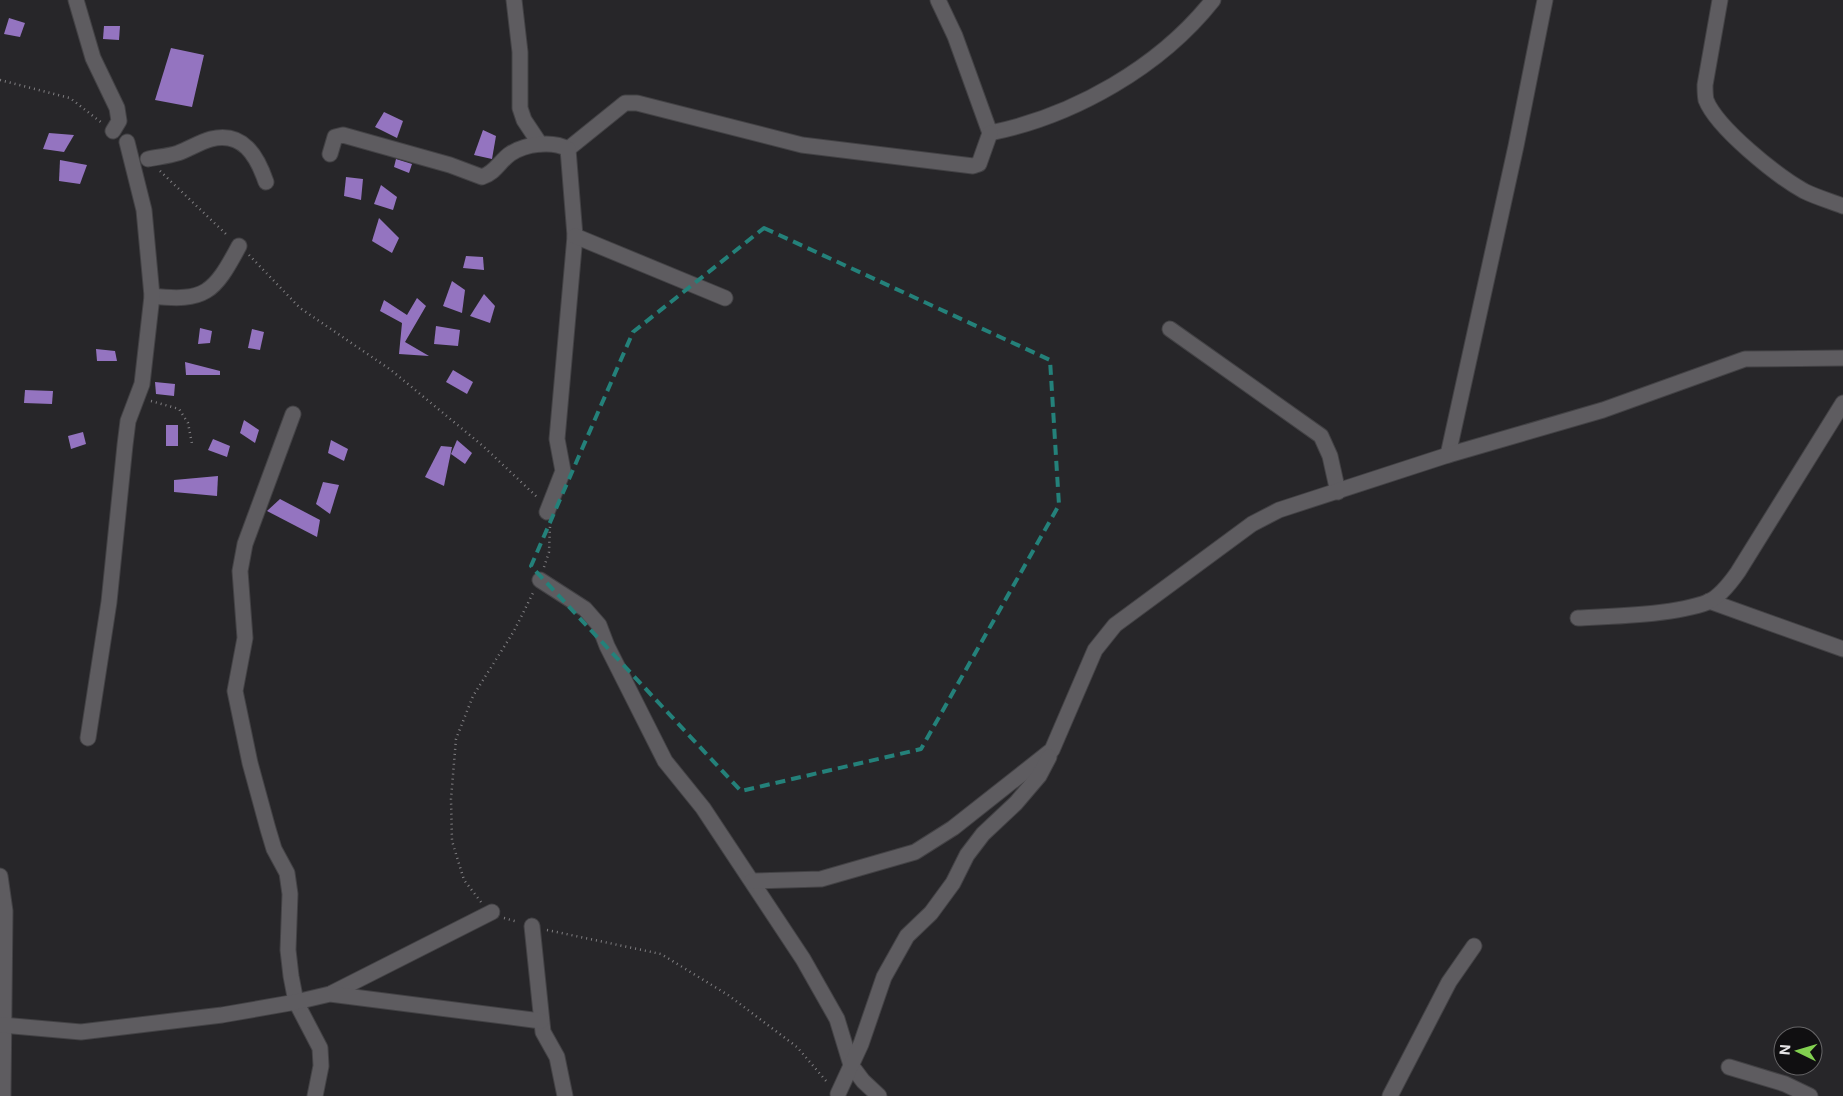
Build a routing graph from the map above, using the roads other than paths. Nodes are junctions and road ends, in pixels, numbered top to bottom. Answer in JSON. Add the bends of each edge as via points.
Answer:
{"nodes":[{"id":1,"x":76,"y":0,"type":"edge"},
{"id":2,"x":514,"y":0,"type":"edge"},
{"id":3,"x":938,"y":0,"type":"edge"},
{"id":4,"x":1214,"y":0,"type":"edge"},
{"id":5,"x":1720,"y":0,"type":"edge"},
{"id":6,"x":1542,"y":2,"type":"edge"},
{"id":7,"x":112,"y":131,"type":"road end"},
{"id":8,"x":990,"y":133,"type":"junction"},
{"id":9,"x":127,"y":142,"type":"dead end"},
{"id":10,"x":540,"y":144,"type":"junction"},
{"id":11,"x":568,"y":149,"type":"junction"},
{"id":12,"x":330,"y":154,"type":"dead end"},
{"id":13,"x":148,"y":159,"type":"road end"},
{"id":14,"x":266,"y":182,"type":"dead end"},
{"id":15,"x":1843,"y":206,"type":"edge"},
{"id":16,"x":575,"y":236,"type":"junction"},
{"id":17,"x":239,"y":246,"type":"road end"},
{"id":18,"x":152,"y":296,"type":"junction"},
{"id":19,"x":725,"y":298,"type":"dead end"},
{"id":20,"x":1170,"y":329,"type":"dead end"},
{"id":21,"x":1843,"y":358,"type":"edge"},
{"id":22,"x":1843,"y":403,"type":"edge"},
{"id":23,"x":293,"y":414,"type":"dead end"},
{"id":24,"x":1448,"y":455,"type":"junction"},
{"id":25,"x":1338,"y":492,"type":"junction"},
{"id":26,"x":546,"y":512,"type":"road end"},
{"id":27,"x":540,"y":580,"type":"road end"},
{"id":28,"x":1709,"y":601,"type":"junction"},
{"id":29,"x":1578,"y":618,"type":"dead end"},
{"id":30,"x":1843,"y":649,"type":"edge"},
{"id":31,"x":88,"y":738,"type":"dead end"},
{"id":32,"x":1052,"y":750,"type":"junction"},
{"id":33,"x":0,"y":876,"type":"edge"},
{"id":34,"x":752,"y":881,"type":"junction"},
{"id":35,"x":3,"y":911,"type":"edge"},
{"id":36,"x":492,"y":912,"type":"road end"},
{"id":37,"x":532,"y":926,"type":"road end"},
{"id":38,"x":1474,"y":946,"type":"dead end"},
{"id":39,"x":330,"y":994,"type":"junction"},
{"id":40,"x":296,"y":1002,"type":"junction"},
{"id":41,"x":541,"y":1021,"type":"junction"},
{"id":42,"x":2,"y":1025,"type":"junction"},
{"id":43,"x":851,"y":1065,"type":"junction"},
{"id":44,"x":1729,"y":1067,"type":"dead end"},
{"id":45,"x":838,"y":1094,"type":"road end"},
{"id":46,"x":3,"y":1096,"type":"edge"},
{"id":47,"x":315,"y":1096,"type":"edge"},
{"id":48,"x":565,"y":1096,"type":"edge"},
{"id":49,"x":879,"y":1096,"type":"edge"},
{"id":50,"x":1390,"y":1096,"type":"edge"},
{"id":51,"x":1810,"y":1096,"type":"edge"}],
"edges":[{"from":1,"to":7,"type":"street","via":[[93,58],[118,108],[119,120]]},
{"from":2,"to":10,"type":"street","via":[[520,52],[520,108]]},
{"from":3,"to":8,"type":"street","via":[[955,36]]},
{"from":4,"to":8,"type":"street","via":[[1201,16],[1140,69],[1051,116]]},
{"from":5,"to":15,"type":"street","via":[[1705,84],[1706,98],[1716,116],[1782,177],[1806,192]]},
{"from":6,"to":24,"type":"street","via":[[1516,146]]},
{"from":8,"to":11,"type":"street","via":[[979,164],[973,166],[802,145],[637,102],[625,103]]},
{"from":9,"to":18,"type":"street","via":[[144,210]]},
{"from":10,"to":11,"type":"street","via":[[560,144]]},
{"from":10,"to":12,"type":"street","via":[[510,154],[492,172],[482,176],[343,135],[335,137]]},
{"from":11,"to":16,"type":"street"},
{"from":13,"to":14,"type":"street","via":[[177,153],[213,139],[231,139],[246,145],[259,161]]},
{"from":16,"to":19,"type":"street"},
{"from":16,"to":26,"type":"street","via":[[557,439],[563,471]]},
{"from":17,"to":18,"type":"street","via":[[225,272],[207,290],[182,299]]},
{"from":18,"to":31,"type":"street","via":[[142,384],[128,421],[109,602]]},
{"from":20,"to":25,"type":"street","via":[[1321,436],[1330,456]]},
{"from":21,"to":24,"type":"street","via":[[1745,359],[1603,410]]},
{"from":22,"to":28,"type":"street","via":[[1738,572]]},
{"from":23,"to":40,"type":"street","via":[[245,544],[240,571],[245,638],[235,691],[268,829],[274,849],[288,873],[288,950]]},
{"from":24,"to":25,"type":"street"},
{"from":25,"to":32,"type":"street","via":[[1279,510],[1252,524],[1115,625],[1095,650]]},
{"from":27,"to":34,"type":"street","via":[[591,613],[665,761],[703,808]]},
{"from":28,"to":29,"type":"street","via":[[1629,615]]},
{"from":28,"to":30,"type":"street"},
{"from":32,"to":34,"type":"street","via":[[953,828],[915,852],[821,879]]},
{"from":32,"to":43,"type":"street","via":[[1039,776],[983,834],[931,913],[907,936],[884,977]]},
{"from":33,"to":35,"type":"street"},
{"from":34,"to":43,"type":"street","via":[[803,959],[837,1019]]},
{"from":35,"to":42,"type":"street"},
{"from":36,"to":39,"type":"street"},
{"from":37,"to":41,"type":"street"},
{"from":38,"to":50,"type":"street","via":[[1449,982]]},
{"from":39,"to":40,"type":"street"},
{"from":39,"to":41,"type":"street"},
{"from":40,"to":42,"type":"street","via":[[81,1032]]},
{"from":40,"to":47,"type":"street","via":[[320,1048],[321,1066]]},
{"from":41,"to":48,"type":"street","via":[[543,1032],[557,1057]]},
{"from":42,"to":46,"type":"street"},
{"from":43,"to":45,"type":"street"},
{"from":43,"to":49,"type":"street"},
{"from":44,"to":51,"type":"street","via":[[1785,1084]]}]}
